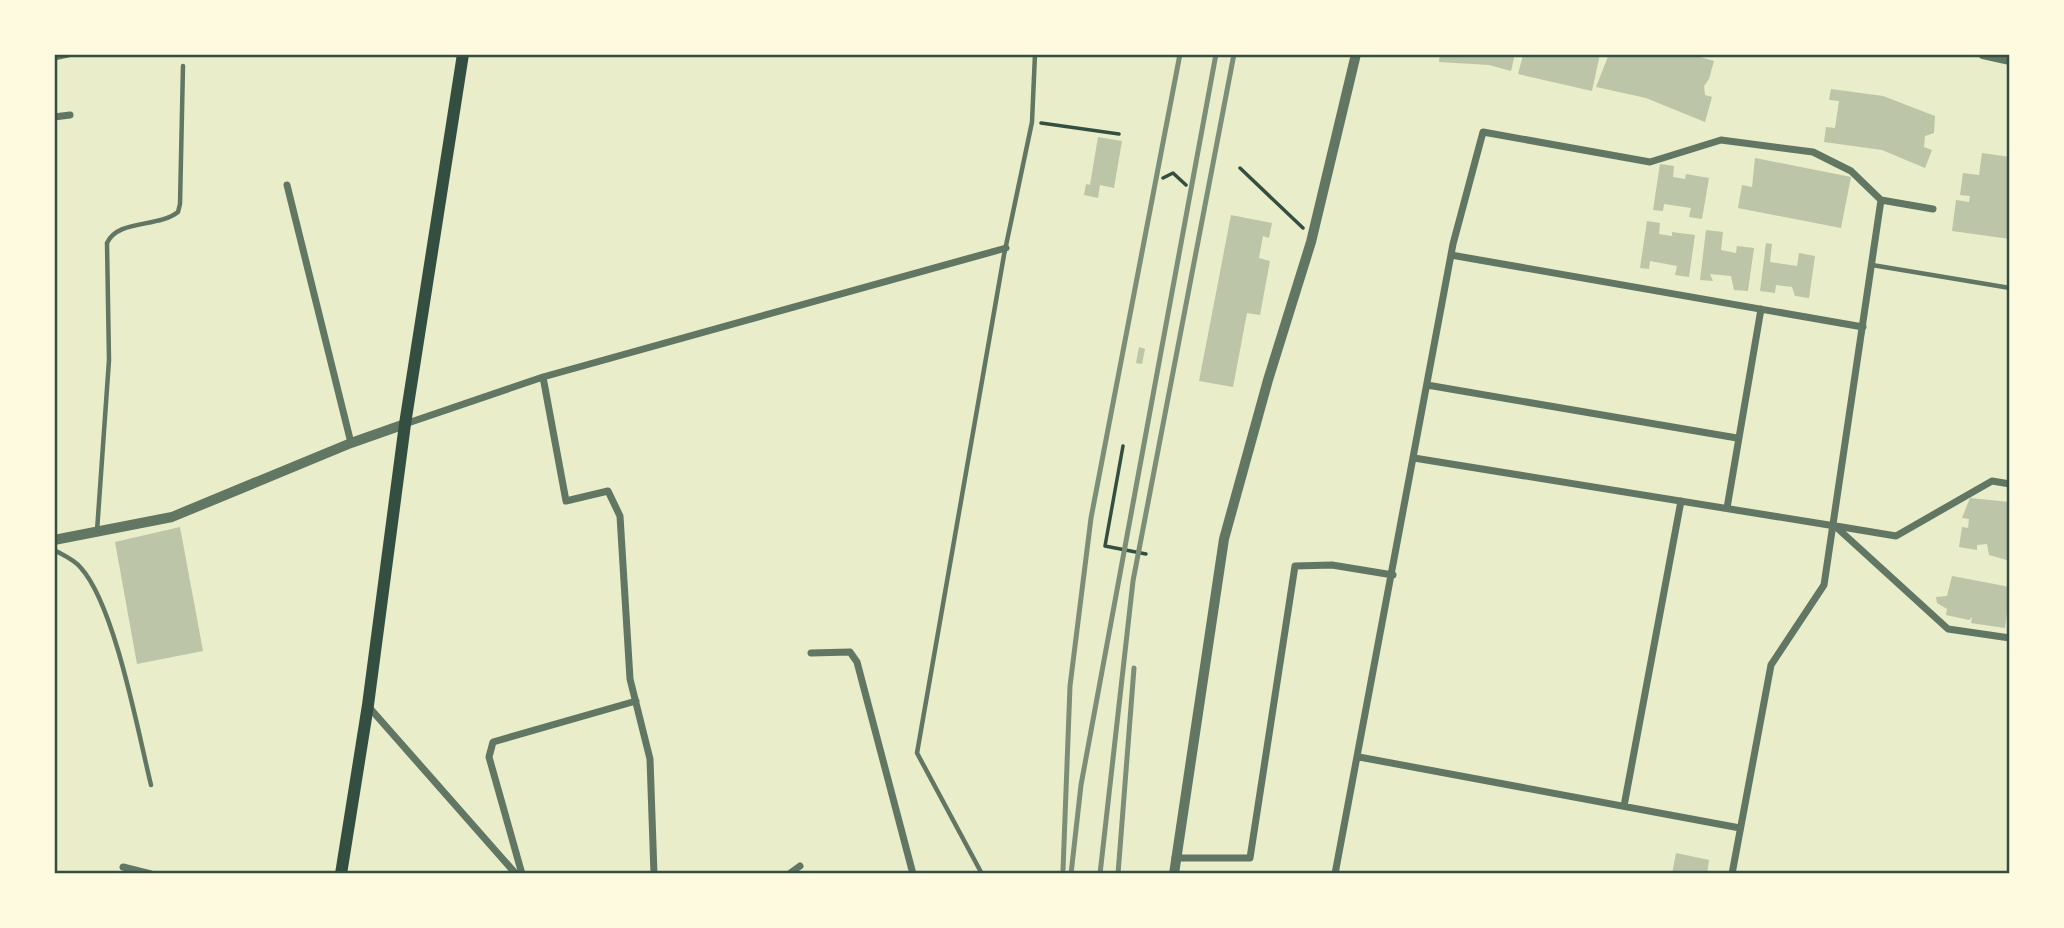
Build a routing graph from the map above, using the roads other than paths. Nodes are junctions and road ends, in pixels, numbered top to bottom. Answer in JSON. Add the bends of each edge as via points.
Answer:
{"nodes":[{"id":1,"x":68,"y":54,"type":"edge"},
{"id":2,"x":463,"y":54,"type":"edge"},
{"id":3,"x":1035,"y":54,"type":"edge"},
{"id":4,"x":1356,"y":54,"type":"edge"},
{"id":5,"x":1983,"y":54,"type":"edge"},
{"id":6,"x":54,"y":57,"type":"edge"},
{"id":7,"x":2010,"y":60,"type":"edge"},
{"id":8,"x":183,"y":66,"type":"dead end"},
{"id":9,"x":70,"y":116,"type":"dead end"},
{"id":10,"x":54,"y":117,"type":"edge"},
{"id":11,"x":287,"y":185,"type":"dead end"},
{"id":12,"x":1881,"y":200,"type":"junction"},
{"id":13,"x":1933,"y":209,"type":"dead end"},
{"id":14,"x":1006,"y":248,"type":"junction"},
{"id":15,"x":1451,"y":255,"type":"junction"},
{"id":16,"x":1872,"y":265,"type":"junction"},
{"id":17,"x":2010,"y":288,"type":"edge"},
{"id":18,"x":1761,"y":309,"type":"junction"},
{"id":19,"x":1863,"y":327,"type":"junction"},
{"id":20,"x":543,"y":377,"type":"junction"},
{"id":21,"x":1427,"y":385,"type":"junction"},
{"id":22,"x":405,"y":424,"type":"junction"},
{"id":23,"x":1737,"y":438,"type":"junction"},
{"id":24,"x":351,"y":443,"type":"junction"},
{"id":25,"x":1414,"y":458,"type":"junction"},
{"id":26,"x":2010,"y":484,"type":"edge"},
{"id":27,"x":1681,"y":501,"type":"junction"},
{"id":28,"x":1727,"y":508,"type":"junction"},
{"id":29,"x":1835,"y":526,"type":"junction"},
{"id":30,"x":97,"y":532,"type":"junction"},
{"id":31,"x":54,"y":540,"type":"edge"},
{"id":32,"x":54,"y":550,"type":"edge"},
{"id":33,"x":1392,"y":575,"type":"junction"},
{"id":34,"x":2010,"y":638,"type":"edge"},
{"id":35,"x":811,"y":653,"type":"dead end"},
{"id":36,"x":636,"y":701,"type":"junction"},
{"id":37,"x":368,"y":705,"type":"junction"},
{"id":38,"x":1359,"y":757,"type":"junction"},
{"id":39,"x":151,"y":785,"type":"dead end"},
{"id":40,"x":1624,"y":806,"type":"junction"},
{"id":41,"x":1740,"y":828,"type":"junction"},
{"id":42,"x":1175,"y":859,"type":"junction"},
{"id":43,"x":800,"y":866,"type":"dead end"},
{"id":44,"x":123,"y":867,"type":"dead end"},
{"id":45,"x":151,"y":874,"type":"edge"},
{"id":46,"x":341,"y":874,"type":"edge"},
{"id":47,"x":516,"y":874,"type":"edge"},
{"id":48,"x":522,"y":874,"type":"edge"},
{"id":49,"x":654,"y":874,"type":"edge"},
{"id":50,"x":789,"y":874,"type":"edge"},
{"id":51,"x":914,"y":874,"type":"edge"},
{"id":52,"x":982,"y":874,"type":"edge"},
{"id":53,"x":1174,"y":874,"type":"edge"},
{"id":54,"x":1335,"y":874,"type":"edge"},
{"id":55,"x":1732,"y":874,"type":"edge"}],
"edges":[{"from":1,"to":6,"type":"street"},
{"from":2,"to":22,"type":"main road"},
{"from":3,"to":14,"type":"lane","via":[[1032,122]]},
{"from":4,"to":42,"type":"street","via":[[1312,237],[1224,539]]},
{"from":5,"to":7,"type":"street"},
{"from":8,"to":30,"type":"lane","via":[[178,212],[118,231],[107,243],[109,360]]},
{"from":9,"to":10,"type":"street"},
{"from":11,"to":24,"type":"street"},
{"from":12,"to":13,"type":"street"},
{"from":12,"to":15,"type":"street","via":[[1851,171],[1813,152],[1721,140],[1650,162],[1483,132]]},
{"from":12,"to":16,"type":"street"},
{"from":14,"to":20,"type":"street"},
{"from":14,"to":52,"type":"lane","via":[[917,753]]},
{"from":15,"to":18,"type":"street"},
{"from":15,"to":21,"type":"street"},
{"from":16,"to":17,"type":"lane"},
{"from":16,"to":19,"type":"street"},
{"from":18,"to":19,"type":"street"},
{"from":18,"to":23,"type":"street"},
{"from":19,"to":29,"type":"street"},
{"from":20,"to":22,"type":"street"},
{"from":20,"to":36,"type":"street","via":[[566,500],[608,491],[620,516],[630,679]]},
{"from":21,"to":23,"type":"street"},
{"from":21,"to":25,"type":"street"},
{"from":22,"to":24,"type":"street"},
{"from":22,"to":37,"type":"main road"},
{"from":23,"to":28,"type":"street"},
{"from":24,"to":30,"type":"street","via":[[172,517]]},
{"from":25,"to":27,"type":"street"},
{"from":25,"to":33,"type":"street"},
{"from":26,"to":29,"type":"street","via":[[1992,481],[1896,536]]},
{"from":27,"to":28,"type":"street"},
{"from":27,"to":40,"type":"street"},
{"from":28,"to":29,"type":"street"},
{"from":29,"to":34,"type":"street","via":[[1948,629]]},
{"from":29,"to":41,"type":"street","via":[[1824,585],[1771,665]]},
{"from":30,"to":31,"type":"street"},
{"from":32,"to":39,"type":"lane","via":[[80,565],[92,582],[117,647]]},
{"from":33,"to":38,"type":"street"},
{"from":33,"to":42,"type":"street","via":[[1332,565],[1295,566],[1250,858]]},
{"from":35,"to":51,"type":"street","via":[[850,652],[857,662]]},
{"from":36,"to":48,"type":"street","via":[[501,739],[488,749]]},
{"from":36,"to":49,"type":"street","via":[[650,759]]},
{"from":37,"to":46,"type":"main road"},
{"from":37,"to":47,"type":"street"},
{"from":38,"to":40,"type":"street"},
{"from":38,"to":54,"type":"street"},
{"from":40,"to":41,"type":"street"},
{"from":41,"to":55,"type":"street"},
{"from":42,"to":53,"type":"street"},
{"from":43,"to":50,"type":"street"},
{"from":44,"to":45,"type":"street"}]}
